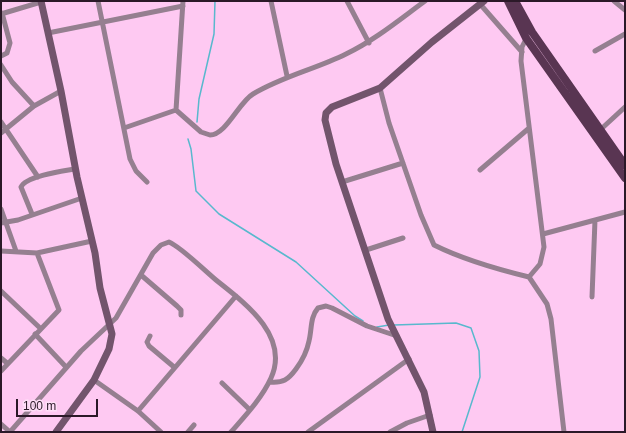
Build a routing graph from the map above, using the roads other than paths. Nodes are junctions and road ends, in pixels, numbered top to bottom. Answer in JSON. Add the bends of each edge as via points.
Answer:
{"nodes":[{"id":1,"x":41,"y":1,"type":"edge"},
{"id":2,"x":98,"y":1,"type":"edge"},
{"id":3,"x":271,"y":1,"type":"edge"},
{"id":4,"x":347,"y":1,"type":"edge"},
{"id":5,"x":425,"y":1,"type":"edge"},
{"id":6,"x":508,"y":1,"type":"edge"},
{"id":7,"x":515,"y":1,"type":"edge"},
{"id":8,"x":614,"y":1,"type":"edge"},
{"id":9,"x":482,"y":2,"type":"edge"},
{"id":10,"x":183,"y":4,"type":"edge"},
{"id":11,"x":625,"y":10,"type":"edge"},
{"id":12,"x":2,"y":14,"type":"edge"},
{"id":13,"x":102,"y":22,"type":"junction"},
{"id":14,"x":48,"y":33,"type":"junction"},
{"id":15,"x":625,"y":34,"type":"edge"},
{"id":16,"x":529,"y":35,"type":"junction"},
{"id":17,"x":369,"y":43,"type":"junction"},
{"id":18,"x":595,"y":51,"type":"dead end"},
{"id":19,"x":522,"y":52,"type":"junction"},
{"id":20,"x":1,"y":56,"type":"edge"},
{"id":21,"x":1,"y":65,"type":"edge"},
{"id":22,"x":287,"y":76,"type":"junction"},
{"id":23,"x":380,"y":88,"type":"junction"},
{"id":24,"x":61,"y":91,"type":"junction"},
{"id":25,"x":34,"y":106,"type":"junction"},
{"id":26,"x":625,"y":107,"type":"edge"},
{"id":27,"x":176,"y":110,"type":"junction"},
{"id":28,"x":1,"y":122,"type":"edge"},
{"id":29,"x":124,"y":128,"type":"junction"},
{"id":30,"x":528,"y":129,"type":"junction"},
{"id":31,"x":6,"y":130,"type":"junction"},
{"id":32,"x":597,"y":132,"type":"junction"},
{"id":33,"x":1,"y":133,"type":"edge"},
{"id":34,"x":403,"y":163,"type":"junction"},
{"id":35,"x":625,"y":165,"type":"edge"},
{"id":36,"x":75,"y":169,"type":"junction"},
{"id":37,"x":480,"y":170,"type":"dead end"},
{"id":38,"x":38,"y":177,"type":"junction"},
{"id":39,"x":625,"y":178,"type":"edge"},
{"id":40,"x":147,"y":182,"type":"dead end"},
{"id":41,"x":342,"y":182,"type":"junction"},
{"id":42,"x":82,"y":198,"type":"junction"},
{"id":43,"x":1,"y":209,"type":"edge"},
{"id":44,"x":625,"y":212,"type":"edge"},
{"id":45,"x":32,"y":214,"type":"junction"},
{"id":46,"x":595,"y":220,"type":"junction"},
{"id":47,"x":4,"y":223,"type":"edge"},
{"id":48,"x":543,"y":234,"type":"junction"},
{"id":49,"x":403,"y":238,"type":"dead end"},
{"id":50,"x":92,"y":241,"type":"junction"},
{"id":51,"x":1,"y":250,"type":"edge"},
{"id":52,"x":366,"y":250,"type":"junction"},
{"id":53,"x":16,"y":251,"type":"junction"},
{"id":54,"x":37,"y":253,"type":"junction"},
{"id":55,"x":141,"y":275,"type":"junction"},
{"id":56,"x":528,"y":277,"type":"junction"},
{"id":57,"x":1,"y":291,"type":"edge"},
{"id":58,"x":236,"y":296,"type":"junction"},
{"id":59,"x":592,"y":298,"type":"dead end"},
{"id":60,"x":181,"y":315,"type":"dead end"},
{"id":61,"x":110,"y":324,"type":"junction"},
{"id":62,"x":40,"y":328,"type":"junction"},
{"id":63,"x":35,"y":334,"type":"junction"},
{"id":64,"x":150,"y":336,"type":"dead end"},
{"id":65,"x":397,"y":336,"type":"junction"},
{"id":66,"x":1,"y":358,"type":"edge"},
{"id":67,"x":409,"y":359,"type":"junction"},
{"id":68,"x":7,"y":363,"type":"junction"},
{"id":69,"x":66,"y":367,"type":"junction"},
{"id":70,"x":174,"y":368,"type":"junction"},
{"id":71,"x":1,"y":371,"type":"edge"},
{"id":72,"x":94,"y":380,"type":"junction"},
{"id":73,"x":270,"y":382,"type":"junction"},
{"id":74,"x":222,"y":383,"type":"dead end"},
{"id":75,"x":250,"y":410,"type":"junction"},
{"id":76,"x":138,"y":411,"type":"junction"},
{"id":77,"x":430,"y":415,"type":"junction"},
{"id":78,"x":1,"y":424,"type":"edge"},
{"id":79,"x":194,"y":425,"type":"dead end"},
{"id":80,"x":10,"y":432,"type":"edge"},
{"id":81,"x":56,"y":432,"type":"edge"},
{"id":82,"x":161,"y":432,"type":"edge"},
{"id":83,"x":188,"y":432,"type":"edge"},
{"id":84,"x":231,"y":432,"type":"edge"},
{"id":85,"x":308,"y":432,"type":"edge"},
{"id":86,"x":390,"y":432,"type":"edge"},
{"id":87,"x":432,"y":432,"type":"edge"},
{"id":88,"x":564,"y":432,"type":"edge"}],
"edges":[{"from":1,"to":12,"type":"street"},
{"from":1,"to":14,"type":"street"},
{"from":2,"to":13,"type":"street"},
{"from":3,"to":22,"type":"street"},
{"from":4,"to":17,"type":"street"},
{"from":5,"to":17,"type":"street"},
{"from":6,"to":16,"type":"main road"},
{"from":7,"to":16,"type":"main road"},
{"from":8,"to":11,"type":"street"},
{"from":9,"to":19,"type":"street"},
{"from":9,"to":23,"type":"street"},
{"from":10,"to":13,"type":"street"},
{"from":10,"to":27,"type":"street"},
{"from":12,"to":20,"type":"street","via":[[10,47],[7,53]]},
{"from":13,"to":14,"type":"street"},
{"from":13,"to":29,"type":"street"},
{"from":14,"to":24,"type":"street"},
{"from":15,"to":18,"type":"street"},
{"from":16,"to":19,"type":"street"},
{"from":16,"to":32,"type":"main road"},
{"from":17,"to":22,"type":"street","via":[[326,63]]},
{"from":19,"to":30,"type":"street"},
{"from":21,"to":25,"type":"street","via":[[12,82]]},
{"from":22,"to":27,"type":"street","via":[[247,98],[223,129],[214,135],[201,132]]},
{"from":23,"to":34,"type":"street"},
{"from":23,"to":41,"type":"street","via":[[335,105],[326,114],[324,120]]},
{"from":24,"to":25,"type":"street"},
{"from":24,"to":36,"type":"street"},
{"from":25,"to":31,"type":"street"},
{"from":26,"to":32,"type":"street"},
{"from":27,"to":29,"type":"street"},
{"from":28,"to":31,"type":"street"},
{"from":29,"to":40,"type":"street","via":[[132,165]]},
{"from":30,"to":37,"type":"street"},
{"from":30,"to":48,"type":"street"},
{"from":31,"to":33,"type":"street"},
{"from":31,"to":38,"type":"street"},
{"from":32,"to":35,"type":"main road"},
{"from":32,"to":39,"type":"main road"},
{"from":34,"to":41,"type":"street"},
{"from":34,"to":56,"type":"street","via":[[426,230],[434,244],[499,270]]},
{"from":36,"to":38,"type":"street"},
{"from":36,"to":42,"type":"street"},
{"from":38,"to":45,"type":"street","via":[[22,186]]},
{"from":41,"to":52,"type":"street"},
{"from":42,"to":45,"type":"street"},
{"from":42,"to":50,"type":"street"},
{"from":43,"to":47,"type":"street"},
{"from":44,"to":46,"type":"street"},
{"from":45,"to":47,"type":"street"},
{"from":46,"to":48,"type":"street"},
{"from":46,"to":59,"type":"street"},
{"from":47,"to":53,"type":"street"},
{"from":48,"to":56,"type":"street","via":[[540,264]]},
{"from":49,"to":52,"type":"street"},
{"from":50,"to":54,"type":"street"},
{"from":50,"to":61,"type":"street","via":[[100,288]]},
{"from":51,"to":53,"type":"street"},
{"from":52,"to":65,"type":"street"},
{"from":53,"to":54,"type":"street"},
{"from":54,"to":62,"type":"street","via":[[59,309]]},
{"from":55,"to":58,"type":"street","via":[[155,250],[169,242]]},
{"from":55,"to":60,"type":"street","via":[[178,306]]},
{"from":55,"to":61,"type":"street"},
{"from":56,"to":88,"type":"street","via":[[547,304],[551,319]]},
{"from":57,"to":62,"type":"street"},
{"from":58,"to":70,"type":"street"},
{"from":58,"to":73,"type":"street","via":[[262,321],[270,335],[275,361]]},
{"from":61,"to":69,"type":"street"},
{"from":61,"to":72,"type":"street","via":[[112,342]]},
{"from":62,"to":63,"type":"street"},
{"from":63,"to":68,"type":"street"},
{"from":63,"to":69,"type":"street"},
{"from":64,"to":70,"type":"street","via":[[147,342],[149,346]]},
{"from":65,"to":67,"type":"street"},
{"from":65,"to":73,"type":"street","via":[[367,326],[332,308],[318,308],[312,318],[302,362],[286,380]]},
{"from":66,"to":68,"type":"street"},
{"from":67,"to":77,"type":"street","via":[[420,380]]},
{"from":67,"to":85,"type":"street"},
{"from":68,"to":71,"type":"street"},
{"from":69,"to":80,"type":"street"},
{"from":70,"to":76,"type":"street"},
{"from":72,"to":76,"type":"street"},
{"from":72,"to":81,"type":"street"},
{"from":73,"to":75,"type":"street"},
{"from":74,"to":75,"type":"street"},
{"from":75,"to":84,"type":"street"},
{"from":76,"to":82,"type":"street"},
{"from":77,"to":86,"type":"street"},
{"from":77,"to":87,"type":"street"},
{"from":78,"to":80,"type":"street"},
{"from":79,"to":83,"type":"street"}]}
